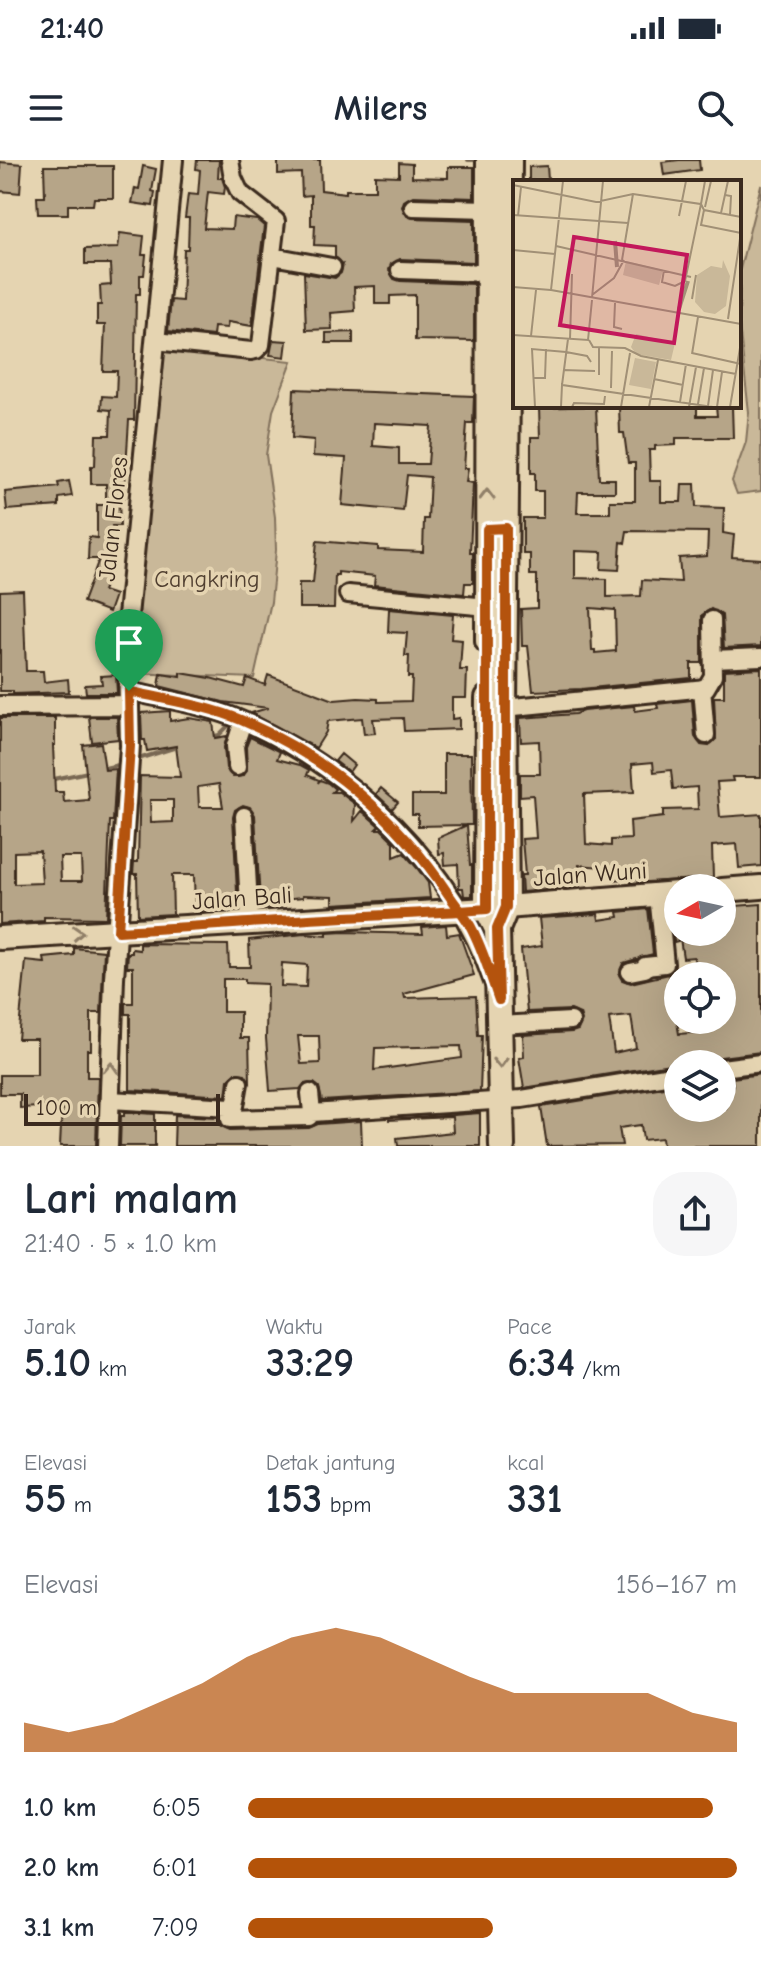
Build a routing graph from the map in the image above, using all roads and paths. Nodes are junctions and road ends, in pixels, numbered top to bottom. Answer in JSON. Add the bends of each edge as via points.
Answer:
{"nodes":[{"id":1,"x":173,"y":160,"type":"edge"},
{"id":2,"x":230,"y":160,"type":"edge"},
{"id":3,"x":499,"y":163,"type":"edge"},
{"id":4,"x":413,"y":207,"type":"dead end"},
{"id":5,"x":488,"y":209,"type":"junction"},
{"id":6,"x":272,"y":256,"type":"junction"},
{"id":7,"x":332,"y":267,"type":"dead end"},
{"id":8,"x":400,"y":270,"type":"dead end"},
{"id":9,"x":488,"y":273,"type":"junction"},
{"id":10,"x":155,"y":341,"type":"junction"},
{"id":11,"x":496,"y":528,"type":"junction"},
{"id":12,"x":348,"y":594,"type":"dead end"},
{"id":13,"x":488,"y":607,"type":"junction"},
{"id":14,"x":712,"y":620,"type":"dead end"},
{"id":15,"x":761,"y":657,"type":"edge"},
{"id":16,"x":713,"y":659,"type":"junction"},
{"id":17,"x":702,"y":688,"type":"junction"},
{"id":18,"x":129,"y":698,"type":"junction"},
{"id":19,"x":0,"y":706,"type":"edge"},
{"id":20,"x":504,"y":708,"type":"junction"},
{"id":21,"x":242,"y":721,"type":"junction"},
{"id":22,"x":706,"y":735,"type":"dead end"},
{"id":23,"x":237,"y":767,"type":"dead end"},
{"id":24,"x":244,"y":816,"type":"dead end"},
{"id":25,"x":761,"y":887,"type":"edge"},
{"id":26,"x":736,"y":889,"type":"edge"},
{"id":27,"x":664,"y":894,"type":"edge"},
{"id":28,"x":460,"y":911,"type":"junction"},
{"id":29,"x":497,"y":915,"type":"junction"},
{"id":30,"x":250,"y":923,"type":"junction"},
{"id":31,"x":118,"y":931,"type":"junction"},
{"id":32,"x":0,"y":938,"type":"edge"},
{"id":33,"x":666,"y":946,"type":"edge"},
{"id":34,"x":630,"y":972,"type":"dead end"},
{"id":35,"x":499,"y":1000,"type":"junction"},
{"id":36,"x":571,"y":1021,"type":"dead end"},
{"id":37,"x":499,"y":1025,"type":"junction"},
{"id":38,"x":761,"y":1063,"type":"edge"},
{"id":39,"x":736,"y":1066,"type":"edge"},
{"id":40,"x":664,"y":1076,"type":"edge"},
{"id":41,"x":239,"y":1083,"type":"dead end"},
{"id":42,"x":310,"y":1093,"type":"dead end"},
{"id":43,"x":110,"y":1100,"type":"junction"},
{"id":44,"x":501,"y":1100,"type":"junction"},
{"id":45,"x":229,"y":1107,"type":"junction"},
{"id":46,"x":312,"y":1113,"type":"junction"},
{"id":47,"x":108,"y":1146,"type":"edge"},
{"id":48,"x":502,"y":1146,"type":"edge"}],
"edges":[{"from":1,"to":10,"type":"street","name":"Jalan Flores"},
{"from":2,"to":6,"type":"street","via":[[240,193],[274,217]]},
{"from":3,"to":5,"type":"main road"},
{"from":3,"to":11,"type":"main road"},
{"from":4,"to":5,"type":"street"},
{"from":5,"to":9,"type":"main road"},
{"from":6,"to":7,"type":"street"},
{"from":6,"to":10,"type":"street","via":[[263,340],[256,350]]},
{"from":8,"to":9,"type":"street"},
{"from":11,"to":9,"type":"main road","one_way":true},
{"from":10,"to":18,"type":"street","name":"Jalan Flores","via":[[127,626]]},
{"from":11,"to":13,"type":"main road"},
{"from":11,"to":20,"type":"main road"},
{"from":12,"to":13,"type":"street"},
{"from":13,"to":29,"type":"main road"},
{"from":14,"to":16,"type":"street"},
{"from":15,"to":16,"type":"street"},
{"from":16,"to":17,"type":"street","via":[[711,682]]},
{"from":17,"to":20,"type":"street"},
{"from":17,"to":22,"type":"street"},
{"from":18,"to":19,"type":"street"},
{"from":18,"to":21,"type":"street"},
{"from":18,"to":31,"type":"street","name":"Jalan Flores"},
{"from":20,"to":29,"type":"main road"},
{"from":21,"to":23,"type":"street","via":[[235,746]]},
{"from":21,"to":28,"type":"street","via":[[295,748],[391,820]]},
{"from":24,"to":30,"type":"street"},
{"from":25,"to":26,"type":"main road"},
{"from":27,"to":29,"type":"main road","name":"Jalan Wuni"},
{"from":28,"to":29,"type":"main road","name":"Jalan Bali"},
{"from":28,"to":30,"type":"main road","name":"Jalan Bali"},
{"from":28,"to":35,"type":"street","via":[[472,928]]},
{"from":29,"to":35,"type":"main road"},
{"from":30,"to":31,"type":"main road","name":"Jalan Bali"},
{"from":32,"to":31,"type":"main road","name":"Jalan Bali","one_way":true},
{"from":43,"to":31,"type":"street","name":"Jalan Flores","one_way":true},
{"from":33,"to":34,"type":"street","via":[[665,964]]},
{"from":35,"to":37,"type":"main road"},
{"from":36,"to":37,"type":"street"},
{"from":37,"to":44,"type":"main road","one_way":true},
{"from":38,"to":39,"type":"street"},
{"from":40,"to":44,"type":"street"},
{"from":41,"to":45,"type":"street","via":[[235,1106]]},
{"from":42,"to":46,"type":"street"},
{"from":43,"to":45,"type":"street"},
{"from":43,"to":47,"type":"street","name":"Jalan Flores"},
{"from":44,"to":46,"type":"street"},
{"from":44,"to":48,"type":"main road"},
{"from":45,"to":46,"type":"street","via":[[231,1120]]}]}
